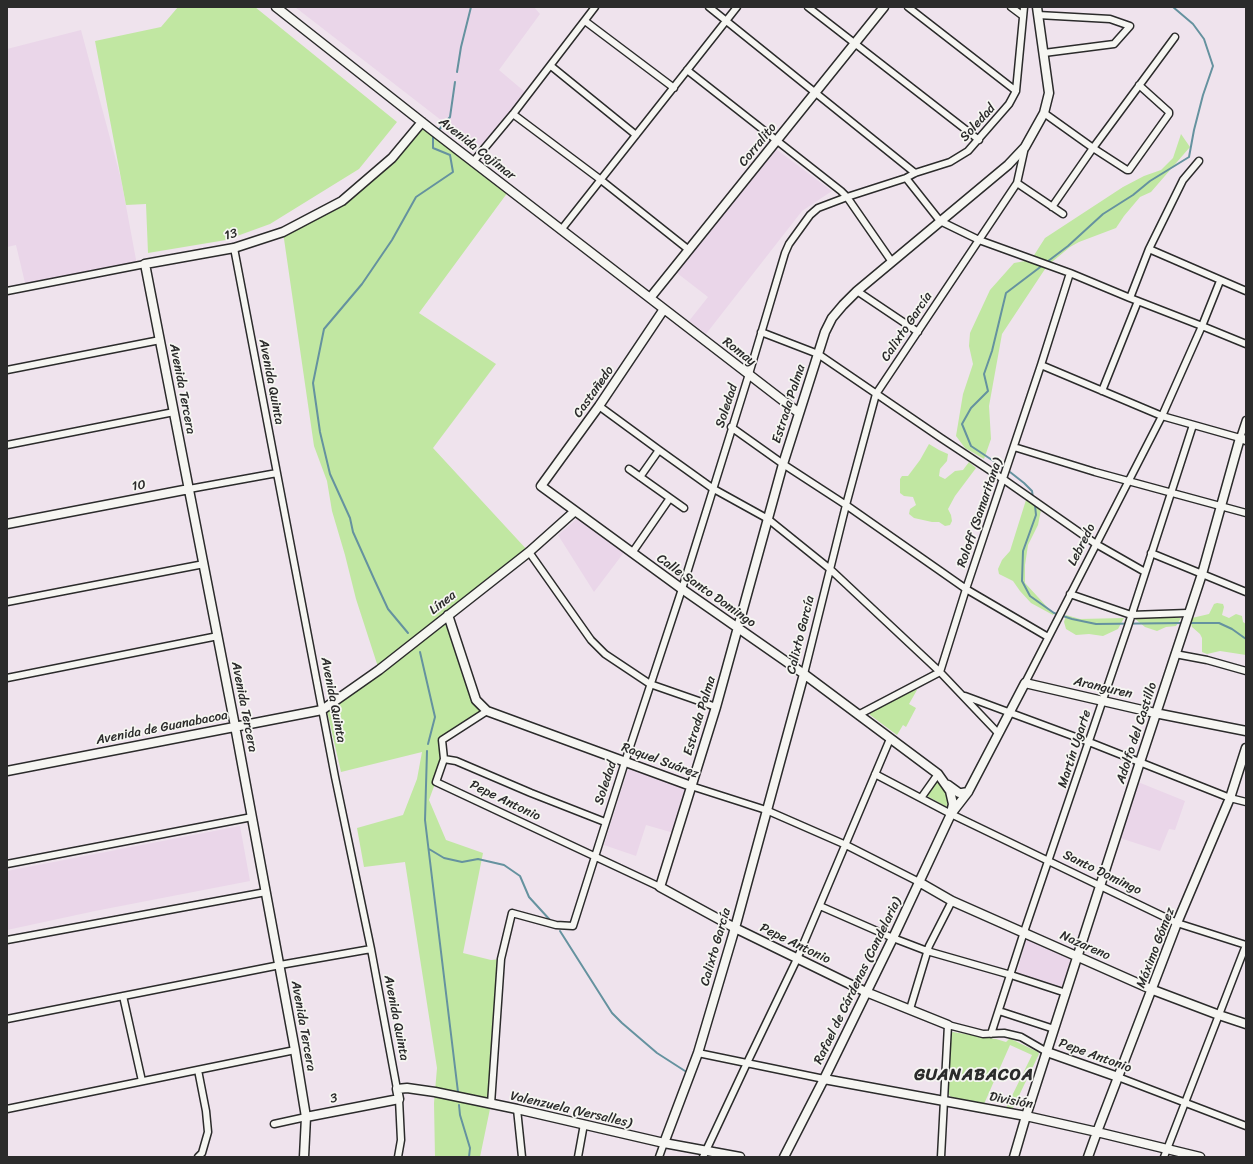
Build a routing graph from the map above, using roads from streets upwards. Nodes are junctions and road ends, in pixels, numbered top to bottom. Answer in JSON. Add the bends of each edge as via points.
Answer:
{"nodes":[{"id":1,"x":276,"y":7,"type":"edge"},
{"id":2,"x":595,"y":7,"type":"edge"},
{"id":3,"x":709,"y":7,"type":"edge"},
{"id":4,"x":737,"y":7,"type":"edge"},
{"id":5,"x":808,"y":7,"type":"edge"},
{"id":6,"x":884,"y":7,"type":"edge"},
{"id":7,"x":908,"y":7,"type":"edge"},
{"id":8,"x":1011,"y":7,"type":"edge"},
{"id":9,"x":1024,"y":7,"type":"edge"},
{"id":10,"x":1037,"y":11,"type":"edge"},
{"id":11,"x":1023,"y":16,"type":"junction"},
{"id":12,"x":726,"y":20,"type":"junction"},
{"id":13,"x":585,"y":21,"type":"junction"},
{"id":14,"x":1175,"y":37,"type":"dead end"},
{"id":15,"x":854,"y":44,"type":"junction"},
{"id":16,"x":1044,"y":53,"type":"junction"},
{"id":17,"x":551,"y":66,"type":"junction"},
{"id":18,"x":687,"y":70,"type":"junction"},
{"id":19,"x":1139,"y":85,"type":"junction"},
{"id":20,"x":674,"y":88,"type":"junction"},
{"id":21,"x":815,"y":92,"type":"junction"},
{"id":22,"x":1016,"y":92,"type":"junction"},
{"id":23,"x":1044,"y":113,"type":"junction"},
{"id":24,"x":513,"y":114,"type":"junction"},
{"id":25,"x":422,"y":122,"type":"junction"},
{"id":26,"x":636,"y":135,"type":"junction"},
{"id":27,"x":777,"y":140,"type":"junction"},
{"id":28,"x":979,"y":140,"type":"junction"},
{"id":29,"x":1025,"y":147,"type":"junction"},
{"id":30,"x":1092,"y":148,"type":"junction"},
{"id":31,"x":1199,"y":161,"type":"dead end"},
{"id":32,"x":473,"y":162,"type":"junction"},
{"id":33,"x":916,"y":173,"type":"junction"},
{"id":34,"x":906,"y":178,"type":"junction"},
{"id":35,"x":601,"y":180,"type":"junction"},
{"id":36,"x":1017,"y":183,"type":"junction"},
{"id":37,"x":847,"y":197,"type":"junction"},
{"id":38,"x":1052,"y":207,"type":"junction"},
{"id":39,"x":1063,"y":214,"type":"dead end"},
{"id":40,"x":940,"y":221,"type":"junction"},
{"id":41,"x":561,"y":230,"type":"junction"},
{"id":42,"x":979,"y":240,"type":"junction"},
{"id":43,"x":234,"y":248,"type":"junction"},
{"id":44,"x":1149,"y":249,"type":"junction"},
{"id":45,"x":689,"y":250,"type":"junction"},
{"id":46,"x":892,"y":262,"type":"junction"},
{"id":47,"x":144,"y":264,"type":"junction"},
{"id":48,"x":1070,"y":273,"type":"junction"},
{"id":49,"x":1220,"y":280,"type":"junction"},
{"id":50,"x":7,"y":290,"type":"edge"},
{"id":51,"x":857,"y":291,"type":"junction"},
{"id":52,"x":1246,"y":291,"type":"edge"},
{"id":53,"x":650,"y":298,"type":"junction"},
{"id":54,"x":1130,"y":298,"type":"junction"},
{"id":55,"x":1138,"y":301,"type":"junction"},
{"id":56,"x":664,"y":309,"type":"junction"},
{"id":57,"x":1202,"y":326,"type":"junction"},
{"id":58,"x":761,"y":332,"type":"junction"},
{"id":59,"x":918,"y":332,"type":"junction"},
{"id":60,"x":160,"y":340,"type":"junction"},
{"id":61,"x":1246,"y":344,"type":"edge"},
{"id":62,"x":818,"y":354,"type":"junction"},
{"id":63,"x":1041,"y":364,"type":"junction"},
{"id":64,"x":7,"y":370,"type":"edge"},
{"id":65,"x":748,"y":374,"type":"junction"},
{"id":66,"x":1102,"y":391,"type":"junction"},
{"id":67,"x":876,"y":394,"type":"junction"},
{"id":68,"x":599,"y":406,"type":"junction"},
{"id":69,"x":174,"y":412,"type":"junction"},
{"id":70,"x":799,"y":413,"type":"junction"},
{"id":71,"x":1162,"y":416,"type":"junction"},
{"id":72,"x":1246,"y":420,"type":"edge"},
{"id":73,"x":1193,"y":425,"type":"junction"},
{"id":74,"x":731,"y":427,"type":"junction"},
{"id":75,"x":1243,"y":439,"type":"edge"},
{"id":76,"x":7,"y":445,"type":"edge"},
{"id":77,"x":1014,"y":447,"type":"junction"},
{"id":78,"x":659,"y":450,"type":"junction"},
{"id":79,"x":783,"y":464,"type":"junction"},
{"id":80,"x":629,"y":469,"type":"dead end"},
{"id":81,"x":277,"y":473,"type":"junction"},
{"id":82,"x":640,"y":477,"type":"junction"},
{"id":83,"x":1003,"y":479,"type":"junction"},
{"id":84,"x":1128,"y":480,"type":"junction"},
{"id":85,"x":541,"y":486,"type":"joint"},
{"id":86,"x":712,"y":488,"type":"junction"},
{"id":87,"x":189,"y":489,"type":"junction"},
{"id":88,"x":1171,"y":492,"type":"junction"},
{"id":89,"x":670,"y":498,"type":"junction"},
{"id":90,"x":846,"y":505,"type":"junction"},
{"id":91,"x":1221,"y":506,"type":"junction"},
{"id":92,"x":684,"y":508,"type":"dead end"},
{"id":93,"x":575,"y":511,"type":"junction"},
{"id":94,"x":1246,"y":513,"type":"edge"},
{"id":95,"x":768,"y":520,"type":"junction"},
{"id":96,"x":7,"y":524,"type":"edge"},
{"id":97,"x":1096,"y":544,"type":"junction"},
{"id":98,"x":529,"y":552,"type":"junction"},
{"id":99,"x":632,"y":552,"type":"junction"},
{"id":100,"x":1151,"y":553,"type":"junction"},
{"id":101,"x":204,"y":564,"type":"junction"},
{"id":102,"x":830,"y":569,"type":"junction"},
{"id":103,"x":1145,"y":572,"type":"junction"},
{"id":104,"x":1202,"y":574,"type":"junction"},
{"id":105,"x":682,"y":589,"type":"junction"},
{"id":106,"x":966,"y":589,"type":"junction"},
{"id":107,"x":1246,"y":592,"type":"edge"},
{"id":108,"x":1070,"y":594,"type":"junction"},
{"id":109,"x":7,"y":602,"type":"edge"},
{"id":110,"x":448,"y":615,"type":"junction"},
{"id":111,"x":1188,"y":615,"type":"junction"},
{"id":112,"x":1131,"y":617,"type":"junction"},
{"id":113,"x":738,"y":628,"type":"junction"},
{"id":114,"x":218,"y":636,"type":"junction"},
{"id":115,"x":1048,"y":637,"type":"junction"},
{"id":116,"x":1175,"y":654,"type":"junction"},
{"id":117,"x":1246,"y":671,"type":"edge"},
{"id":118,"x":940,"y":672,"type":"junction"},
{"id":119,"x":804,"y":674,"type":"junction"},
{"id":120,"x":7,"y":678,"type":"edge"},
{"id":121,"x":1025,"y":683,"type":"junction"},
{"id":122,"x":650,"y":684,"type":"junction"},
{"id":123,"x":962,"y":695,"type":"junction"},
{"id":124,"x":1102,"y":700,"type":"junction"},
{"id":125,"x":716,"y":707,"type":"junction"},
{"id":126,"x":322,"y":710,"type":"junction"},
{"id":127,"x":487,"y":711,"type":"junction"},
{"id":128,"x":1008,"y":712,"type":"junction"},
{"id":129,"x":1155,"y":713,"type":"junction"},
{"id":130,"x":858,"y":715,"type":"junction"},
{"id":131,"x":235,"y":726,"type":"junction"},
{"id":132,"x":1246,"y":731,"type":"edge"},
{"id":133,"x":998,"y":733,"type":"junction"},
{"id":134,"x":890,"y":739,"type":"junction"},
{"id":135,"x":1089,"y":742,"type":"junction"},
{"id":136,"x":1246,"y":748,"type":"edge"},
{"id":137,"x":444,"y":759,"type":"junction"},
{"id":138,"x":625,"y":762,"type":"junction"},
{"id":139,"x":1140,"y":762,"type":"junction"},
{"id":140,"x":7,"y":771,"type":"edge"},
{"id":141,"x":875,"y":774,"type":"junction"},
{"id":142,"x":938,"y":774,"type":"junction"},
{"id":143,"x":945,"y":783,"type":"junction"},
{"id":144,"x":691,"y":786,"type":"junction"},
{"id":145,"x":968,"y":792,"type":"junction"},
{"id":146,"x":921,"y":798,"type":"junction"},
{"id":147,"x":1230,"y":798,"type":"junction"},
{"id":148,"x":1246,"y":802,"type":"edge"},
{"id":149,"x":766,"y":810,"type":"junction"},
{"id":150,"x":951,"y":814,"type":"junction"},
{"id":151,"x":252,"y":817,"type":"junction"},
{"id":152,"x":605,"y":822,"type":"junction"},
{"id":153,"x":846,"y":845,"type":"junction"},
{"id":154,"x":594,"y":857,"type":"junction"},
{"id":155,"x":1048,"y":860,"type":"junction"},
{"id":156,"x":7,"y":864,"type":"edge"},
{"id":157,"x":919,"y":882,"type":"junction"},
{"id":158,"x":1100,"y":885,"type":"junction"},
{"id":159,"x":660,"y":887,"type":"junction"},
{"id":160,"x":266,"y":892,"type":"junction"},
{"id":161,"x":952,"y":901,"type":"junction"},
{"id":162,"x":820,"y":906,"type":"junction"},
{"id":163,"x":1178,"y":923,"type":"junction"},
{"id":164,"x":735,"y":928,"type":"junction"},
{"id":165,"x":1024,"y":932,"type":"junction"},
{"id":166,"x":893,"y":938,"type":"junction"},
{"id":167,"x":7,"y":940,"type":"edge"},
{"id":168,"x":1246,"y":945,"type":"edge"},
{"id":169,"x":371,"y":949,"type":"junction"},
{"id":170,"x":927,"y":951,"type":"junction"},
{"id":171,"x":1078,"y":956,"type":"junction"},
{"id":172,"x":797,"y":959,"type":"junction"},
{"id":173,"x":280,"y":965,"type":"junction"},
{"id":174,"x":1011,"y":975,"type":"junction"},
{"id":175,"x":1153,"y":990,"type":"junction"},
{"id":176,"x":866,"y":992,"type":"junction"},
{"id":177,"x":1066,"y":993,"type":"junction"},
{"id":178,"x":123,"y":996,"type":"junction"},
{"id":179,"x":910,"y":1009,"type":"junction"},
{"id":180,"x":999,"y":1011,"type":"junction"},
{"id":181,"x":1219,"y":1015,"type":"junction"},
{"id":182,"x":7,"y":1019,"type":"edge"},
{"id":183,"x":1246,"y":1024,"type":"edge"},
{"id":184,"x":948,"y":1025,"type":"junction"},
{"id":185,"x":1054,"y":1029,"type":"junction"},
{"id":186,"x":991,"y":1034,"type":"junction"},
{"id":187,"x":296,"y":1050,"type":"junction"},
{"id":188,"x":1047,"y":1052,"type":"junction"},
{"id":189,"x":698,"y":1053,"type":"junction"},
{"id":190,"x":747,"y":1063,"type":"junction"},
{"id":191,"x":198,"y":1070,"type":"junction"},
{"id":192,"x":1118,"y":1077,"type":"junction"},
{"id":193,"x":824,"y":1079,"type":"junction"},
{"id":194,"x":142,"y":1081,"type":"junction"},
{"id":195,"x":398,"y":1089,"type":"junction"},
{"id":196,"x":398,"y":1099,"type":"junction"},
{"id":197,"x":944,"y":1101,"type":"junction"},
{"id":198,"x":1186,"y":1102,"type":"junction"},
{"id":199,"x":491,"y":1104,"type":"junction"},
{"id":200,"x":7,"y":1109,"type":"edge"},
{"id":201,"x":517,"y":1109,"type":"junction"},
{"id":202,"x":1026,"y":1116,"type":"junction"},
{"id":203,"x":306,"y":1117,"type":"junction"},
{"id":204,"x":274,"y":1124,"type":"dead end"},
{"id":205,"x":584,"y":1124,"type":"junction"},
{"id":206,"x":1246,"y":1126,"type":"edge"},
{"id":207,"x":1097,"y":1132,"type":"junction"},
{"id":208,"x":664,"y":1143,"type":"junction"},
{"id":209,"x":1166,"y":1153,"type":"edge"},
{"id":210,"x":704,"y":1154,"type":"edge"},
{"id":211,"x":198,"y":1157,"type":"edge"},
{"id":212,"x":304,"y":1157,"type":"edge"},
{"id":213,"x":398,"y":1157,"type":"edge"},
{"id":214,"x":522,"y":1157,"type":"edge"},
{"id":215,"x":578,"y":1157,"type":"edge"},
{"id":216,"x":658,"y":1157,"type":"edge"},
{"id":217,"x":740,"y":1157,"type":"edge"},
{"id":218,"x":784,"y":1157,"type":"edge"},
{"id":219,"x":941,"y":1157,"type":"edge"},
{"id":220,"x":1014,"y":1157,"type":"edge"},
{"id":221,"x":1088,"y":1157,"type":"edge"},
{"id":222,"x":1200,"y":1157,"type":"edge"}],
"edges":[{"from":1,"to":25,"type":"street","name":"Avenida Cojímar"},
{"from":2,"to":13,"type":"street"},
{"from":3,"to":12,"type":"street"},
{"from":4,"to":12,"type":"street"},
{"from":5,"to":15,"type":"street"},
{"from":6,"to":15,"type":"street","name":"Corralito"},
{"from":7,"to":22,"type":"street"},
{"from":8,"to":11,"type":"street"},
{"from":9,"to":11,"type":"street","name":"Soledad"},
{"from":10,"to":16,"type":"street","name":"Estrada Palma"},
{"from":10,"to":16,"type":"street","via":[[1110,19],[1130,26],[1114,44]]},
{"from":11,"to":22,"type":"street","name":"Soledad"},
{"from":12,"to":18,"type":"street"},
{"from":12,"to":21,"type":"street"},
{"from":13,"to":17,"type":"street"},
{"from":13,"to":20,"type":"street"},
{"from":14,"to":19,"type":"street"},
{"from":15,"to":21,"type":"street","name":"Corralito"},
{"from":15,"to":28,"type":"street"},
{"from":16,"to":23,"type":"street","name":"Estrada Palma","via":[[1049,93]]},
{"from":17,"to":24,"type":"street"},
{"from":17,"to":26,"type":"street"},
{"from":18,"to":20,"type":"street"},
{"from":18,"to":27,"type":"street"},
{"from":19,"to":30,"type":"street"},
{"from":19,"to":30,"type":"street","via":[[1169,114],[1129,170]]},
{"from":20,"to":26,"type":"street"},
{"from":21,"to":27,"type":"street","name":"Corralito"},
{"from":21,"to":33,"type":"street"},
{"from":22,"to":28,"type":"street","name":"Soledad","via":[[1010,104]]},
{"from":23,"to":29,"type":"street","name":"Estrada Palma"},
{"from":23,"to":30,"type":"street"},
{"from":24,"to":32,"type":"street"},
{"from":24,"to":35,"type":"street"},
{"from":25,"to":32,"type":"street","name":"Avenida Cojímar"},
{"from":25,"to":43,"type":"street","name":"13","via":[[392,158],[342,201],[283,232]]},
{"from":26,"to":35,"type":"street"},
{"from":27,"to":37,"type":"street"},
{"from":27,"to":45,"type":"street","name":"Corralito"},
{"from":28,"to":33,"type":"street","name":"Soledad","via":[[968,151],[950,162]]},
{"from":29,"to":36,"type":"street","name":"Calixto García"},
{"from":29,"to":40,"type":"street","name":"Estrada Palma"},
{"from":30,"to":38,"type":"street"},
{"from":31,"to":44,"type":"street","via":[[1183,180]]},
{"from":32,"to":41,"type":"street","name":"Avenida Cojímar"},
{"from":33,"to":34,"type":"street","name":"Soledad"},
{"from":34,"to":37,"type":"street","name":"Soledad"},
{"from":34,"to":40,"type":"street"},
{"from":35,"to":41,"type":"street"},
{"from":35,"to":45,"type":"street"},
{"from":36,"to":38,"type":"street"},
{"from":36,"to":42,"type":"street","name":"Calixto García"},
{"from":37,"to":46,"type":"street"},
{"from":37,"to":58,"type":"street","name":"Soledad","via":[[818,208],[789,244]]},
{"from":38,"to":39,"type":"street"},
{"from":40,"to":42,"type":"street"},
{"from":40,"to":46,"type":"street","name":"Estrada Palma"},
{"from":41,"to":53,"type":"street","name":"Avenida Cojímar"},
{"from":42,"to":48,"type":"street"},
{"from":42,"to":59,"type":"street","name":"Calixto García"},
{"from":43,"to":47,"type":"street","name":"13"},
{"from":43,"to":81,"type":"street","name":"Avenida Quinta"},
{"from":44,"to":49,"type":"street"},
{"from":44,"to":54,"type":"street"},
{"from":45,"to":53,"type":"street","name":"Corralito"},
{"from":46,"to":51,"type":"street","name":"Estrada Palma"},
{"from":47,"to":50,"type":"street","name":"13"},
{"from":47,"to":60,"type":"street","name":"Avenida Tercera"},
{"from":48,"to":54,"type":"street"},
{"from":48,"to":63,"type":"street","name":"Roloff (Samaritana)"},
{"from":49,"to":52,"type":"street"},
{"from":49,"to":57,"type":"street","name":"Lebredo"},
{"from":51,"to":59,"type":"street"},
{"from":51,"to":62,"type":"street","name":"Estrada Palma","via":[[832,318]]},
{"from":53,"to":56,"type":"street","name":"Avenida Cojímar"},
{"from":54,"to":55,"type":"street"},
{"from":55,"to":57,"type":"street"},
{"from":55,"to":66,"type":"street"},
{"from":56,"to":65,"type":"street","name":"Romay"},
{"from":56,"to":68,"type":"street","name":"Castañedo"},
{"from":57,"to":61,"type":"street"},
{"from":57,"to":71,"type":"street","name":"Lebredo"},
{"from":58,"to":62,"type":"street"},
{"from":58,"to":65,"type":"street","name":"Soledad"},
{"from":59,"to":67,"type":"street","name":"Calixto García"},
{"from":60,"to":64,"type":"street"},
{"from":60,"to":69,"type":"street","name":"Avenida Tercera"},
{"from":62,"to":67,"type":"street"},
{"from":62,"to":70,"type":"street","name":"Estrada Palma"},
{"from":63,"to":66,"type":"street"},
{"from":63,"to":77,"type":"street","name":"Roloff (Samaritana)"},
{"from":65,"to":70,"type":"street","name":"Romay"},
{"from":65,"to":74,"type":"street","name":"Soledad"},
{"from":66,"to":71,"type":"street"},
{"from":67,"to":83,"type":"street"},
{"from":67,"to":90,"type":"street","name":"Calixto García"},
{"from":68,"to":78,"type":"street"},
{"from":68,"to":85,"type":"street","name":"Castañedo"},
{"from":69,"to":76,"type":"street"},
{"from":69,"to":87,"type":"street","name":"Avenida Tercera"},
{"from":70,"to":79,"type":"street","name":"Estrada Palma"},
{"from":71,"to":73,"type":"street"},
{"from":71,"to":84,"type":"street","name":"Lebredo"},
{"from":72,"to":75,"type":"street","name":"Adolfo del Castillo"},
{"from":73,"to":75,"type":"street"},
{"from":73,"to":88,"type":"street","name":"Martín Ugarte"},
{"from":74,"to":79,"type":"street"},
{"from":74,"to":86,"type":"street","name":"Soledad"},
{"from":75,"to":91,"type":"street","name":"Adolfo del Castillo"},
{"from":77,"to":83,"type":"street","name":"Roloff (Samaritana)"},
{"from":77,"to":84,"type":"street"},
{"from":78,"to":82,"type":"street"},
{"from":78,"to":86,"type":"street"},
{"from":79,"to":90,"type":"street"},
{"from":79,"to":95,"type":"street","name":"Estrada Palma"},
{"from":80,"to":82,"type":"street"},
{"from":81,"to":87,"type":"street","name":"10"},
{"from":81,"to":126,"type":"street","name":"Avenida Quinta"},
{"from":82,"to":89,"type":"street"},
{"from":83,"to":97,"type":"street"},
{"from":83,"to":106,"type":"street","name":"Roloff (Samaritana)"},
{"from":84,"to":88,"type":"street"},
{"from":84,"to":97,"type":"street","name":"Lebredo"},
{"from":85,"to":93,"type":"street","name":"Calle Santo Domingo"},
{"from":86,"to":95,"type":"street"},
{"from":86,"to":105,"type":"street","name":"Soledad"},
{"from":87,"to":96,"type":"street","name":"10"},
{"from":87,"to":101,"type":"street","name":"Avenida Tercera"},
{"from":88,"to":91,"type":"street"},
{"from":88,"to":100,"type":"street","name":"Martín Ugarte"},
{"from":89,"to":92,"type":"street"},
{"from":89,"to":99,"type":"street"},
{"from":90,"to":102,"type":"street","name":"Calixto García"},
{"from":90,"to":106,"type":"street"},
{"from":91,"to":94,"type":"street"},
{"from":91,"to":104,"type":"street","name":"Adolfo del Castillo"},
{"from":93,"to":98,"type":"street","name":"Línea"},
{"from":93,"to":99,"type":"street","name":"Calle Santo Domingo"},
{"from":95,"to":102,"type":"street"},
{"from":95,"to":113,"type":"street","name":"Estrada Palma"},
{"from":97,"to":103,"type":"street"},
{"from":97,"to":108,"type":"street","name":"Lebredo"},
{"from":98,"to":110,"type":"street","name":"Línea"},
{"from":98,"to":122,"type":"street","via":[[591,640],[605,654]]},
{"from":99,"to":105,"type":"street","name":"Calle Santo Domingo"},
{"from":100,"to":103,"type":"street","name":"Martín Ugarte"},
{"from":100,"to":104,"type":"street"},
{"from":101,"to":109,"type":"street"},
{"from":101,"to":114,"type":"street","name":"Avenida Tercera"},
{"from":102,"to":118,"type":"street"},
{"from":102,"to":119,"type":"street","name":"Calixto García"},
{"from":103,"to":112,"type":"street","name":"Martín Ugarte"},
{"from":104,"to":107,"type":"street"},
{"from":104,"to":111,"type":"street","name":"Adolfo del Castillo"},
{"from":105,"to":113,"type":"street","name":"Calle Santo Domingo"},
{"from":105,"to":122,"type":"street","name":"Soledad"},
{"from":106,"to":115,"type":"street"},
{"from":106,"to":118,"type":"street","name":"Roloff (Samaritana)"},
{"from":108,"to":112,"type":"street"},
{"from":108,"to":115,"type":"street","name":"Lebredo"},
{"from":110,"to":126,"type":"street","name":"Línea","via":[[379,670]]},
{"from":110,"to":127,"type":"street","via":[[476,700]]},
{"from":111,"to":112,"type":"street"},
{"from":111,"to":116,"type":"street","name":"Adolfo del Castillo"},
{"from":112,"to":124,"type":"street","name":"Martín Ugarte"},
{"from":113,"to":119,"type":"street","name":"Calle Santo Domingo"},
{"from":113,"to":125,"type":"street","name":"Estrada Palma"},
{"from":114,"to":120,"type":"street"},
{"from":114,"to":131,"type":"street","name":"Avenida Tercera"},
{"from":115,"to":121,"type":"street","name":"Lebredo"},
{"from":116,"to":117,"type":"street"},
{"from":116,"to":129,"type":"street","name":"Adolfo del Castillo"},
{"from":118,"to":123,"type":"street"},
{"from":118,"to":130,"type":"street"},
{"from":119,"to":130,"type":"street","name":"Calle Santo Domingo"},
{"from":119,"to":149,"type":"street","name":"Calixto García"},
{"from":121,"to":124,"type":"street","name":"Aranguren"},
{"from":121,"to":128,"type":"street","name":"Lebredo"},
{"from":122,"to":125,"type":"street"},
{"from":122,"to":138,"type":"street","name":"Soledad"},
{"from":123,"to":128,"type":"street"},
{"from":123,"to":133,"type":"street"},
{"from":124,"to":129,"type":"street","name":"Aranguren"},
{"from":124,"to":135,"type":"street","name":"Martín Ugarte"},
{"from":125,"to":144,"type":"street","name":"Estrada Palma"},
{"from":126,"to":131,"type":"street","name":"Avenida de Guanabacoa"},
{"from":126,"to":169,"type":"street","name":"Avenida Quinta"},
{"from":127,"to":137,"type":"street","name":"Pepe Antonio","via":[[442,740]]},
{"from":127,"to":138,"type":"street","name":"Raquel Suárez"},
{"from":128,"to":133,"type":"street","name":"Lebredo"},
{"from":128,"to":135,"type":"street"},
{"from":129,"to":132,"type":"street","name":"Aranguren"},
{"from":129,"to":139,"type":"street","name":"Adolfo del Castillo"},
{"from":130,"to":134,"type":"street"},
{"from":131,"to":140,"type":"street","name":"Avenida de Guanabacoa"},
{"from":131,"to":151,"type":"street","name":"Avenida Tercera"},
{"from":133,"to":145,"type":"street","name":"Lebredo"},
{"from":134,"to":141,"type":"street"},
{"from":134,"to":142,"type":"street"},
{"from":135,"to":139,"type":"street"},
{"from":135,"to":155,"type":"street","name":"Martín Ugarte"},
{"from":136,"to":147,"type":"street","name":"Máximo Gómez"},
{"from":137,"to":152,"type":"street","via":[[456,761]]},
{"from":137,"to":154,"type":"street","name":"Pepe Antonio","via":[[436,782]]},
{"from":138,"to":144,"type":"street","name":"Raquel Suárez"},
{"from":138,"to":152,"type":"street","name":"Soledad"},
{"from":139,"to":147,"type":"street"},
{"from":139,"to":158,"type":"street","name":"Adolfo del Castillo"},
{"from":141,"to":146,"type":"street","name":"Santo Domingo"},
{"from":141,"to":153,"type":"street"},
{"from":142,"to":143,"type":"street"},
{"from":142,"to":146,"type":"street"},
{"from":143,"to":145,"type":"street","via":[[959,793]]},
{"from":143,"to":150,"type":"street","via":[[952,797]]},
{"from":144,"to":149,"type":"street","name":"Raquel Suárez"},
{"from":144,"to":159,"type":"street","name":"Estrada Palma"},
{"from":145,"to":150,"type":"street","name":"Lebredo"},
{"from":146,"to":150,"type":"street","name":"Santo Domingo"},
{"from":147,"to":148,"type":"street"},
{"from":147,"to":163,"type":"street","name":"Máximo Gómez"},
{"from":149,"to":153,"type":"street","name":"Raquel Suárez"},
{"from":149,"to":164,"type":"street","name":"Calixto García"},
{"from":150,"to":155,"type":"street","name":"Santo Domingo"},
{"from":150,"to":157,"type":"street","name":"Rafael de Cárdenas (Candelaria)"},
{"from":151,"to":156,"type":"street"},
{"from":151,"to":160,"type":"street","name":"Avenida Tercera"},
{"from":152,"to":154,"type":"street","name":"Soledad"},
{"from":153,"to":157,"type":"street","name":"Raquel Suárez"},
{"from":153,"to":162,"type":"street"},
{"from":154,"to":159,"type":"street","name":"Pepe Antonio"},
{"from":154,"to":199,"type":"street","name":"Soledad","via":[[573,926],[556,925],[512,913],[501,959]]},
{"from":155,"to":158,"type":"street","name":"Santo Domingo"},
{"from":155,"to":165,"type":"street","name":"Martín Ugarte"},
{"from":157,"to":161,"type":"street","name":"Nazareno"},
{"from":157,"to":166,"type":"street","name":"Rafael de Cárdenas (Candelaria)"},
{"from":158,"to":163,"type":"street","name":"Santo Domingo"},
{"from":158,"to":171,"type":"street","name":"Adolfo del Castillo"},
{"from":159,"to":164,"type":"street","name":"Pepe Antonio"},
{"from":160,"to":167,"type":"street"},
{"from":160,"to":173,"type":"street","name":"Avenida Tercera"},
{"from":161,"to":165,"type":"street","name":"Nazareno"},
{"from":161,"to":170,"type":"street"},
{"from":162,"to":166,"type":"street"},
{"from":162,"to":172,"type":"street"},
{"from":163,"to":168,"type":"street","name":"Santo Domingo"},
{"from":163,"to":175,"type":"street","name":"Máximo Gómez"},
{"from":164,"to":172,"type":"street","name":"Pepe Antonio"},
{"from":164,"to":189,"type":"street","name":"Calixto García"},
{"from":165,"to":171,"type":"street","name":"Nazareno"},
{"from":165,"to":174,"type":"street","name":"Martín Ugarte"},
{"from":166,"to":170,"type":"street"},
{"from":166,"to":176,"type":"street","name":"Rafael de Cárdenas (Candelaria)"},
{"from":168,"to":181,"type":"street"},
{"from":169,"to":173,"type":"street"},
{"from":169,"to":195,"type":"street","name":"Avenida Quinta"},
{"from":170,"to":174,"type":"street"},
{"from":170,"to":179,"type":"street"},
{"from":171,"to":175,"type":"street","name":"Nazareno"},
{"from":171,"to":177,"type":"street","name":"Adolfo del Castillo"},
{"from":172,"to":176,"type":"street","name":"Pepe Antonio"},
{"from":172,"to":190,"type":"street"},
{"from":173,"to":178,"type":"street"},
{"from":173,"to":187,"type":"street","name":"Avenida Tercera"},
{"from":174,"to":177,"type":"street"},
{"from":174,"to":180,"type":"street","name":"Martín Ugarte"},
{"from":175,"to":181,"type":"street","name":"Nazareno"},
{"from":175,"to":192,"type":"street","name":"Máximo Gómez"},
{"from":176,"to":179,"type":"street","name":"Pepe Antonio"},
{"from":176,"to":193,"type":"street","name":"Rafael de Cárdenas (Candelaria)"},
{"from":177,"to":185,"type":"street","name":"Adolfo del Castillo"},
{"from":178,"to":182,"type":"street"},
{"from":178,"to":194,"type":"street"},
{"from":179,"to":184,"type":"street","name":"Pepe Antonio"},
{"from":180,"to":185,"type":"street"},
{"from":180,"to":186,"type":"street","name":"Martín Ugarte"},
{"from":181,"to":183,"type":"street","name":"Nazareno"},
{"from":181,"to":198,"type":"street"},
{"from":184,"to":186,"type":"street","name":"Pepe Antonio"},
{"from":184,"to":197,"type":"street"},
{"from":185,"to":188,"type":"street","name":"Adolfo del Castillo"},
{"from":186,"to":188,"type":"street","name":"Pepe Antonio","via":[[1004,1033],[1021,1037]]},
{"from":187,"to":191,"type":"street"},
{"from":187,"to":203,"type":"street","name":"Avenida Tercera"},
{"from":188,"to":192,"type":"street","name":"Pepe Antonio"},
{"from":188,"to":202,"type":"street","name":"Adolfo del Castillo"},
{"from":189,"to":190,"type":"street","name":"División"},
{"from":189,"to":208,"type":"street","name":"Calixto García"},
{"from":190,"to":193,"type":"street","name":"División"},
{"from":190,"to":210,"type":"street"},
{"from":191,"to":194,"type":"street"},
{"from":191,"to":211,"type":"street","via":[[208,1132],[202,1153]]},
{"from":192,"to":198,"type":"street","name":"Pepe Antonio"},
{"from":192,"to":207,"type":"street","name":"Máximo Gómez"},
{"from":193,"to":197,"type":"street","name":"División"},
{"from":193,"to":218,"type":"street","name":"Rafael de Cárdenas (Candelaria)"},
{"from":194,"to":200,"type":"street"},
{"from":195,"to":196,"type":"street","name":"Avenida Quinta"},
{"from":195,"to":199,"type":"street","name":"Valenzuela (Versalles)","via":[[428,1091]]},
{"from":196,"to":203,"type":"street","name":"3"},
{"from":196,"to":213,"type":"street","name":"Avenida Quinta","via":[[401,1140]]},
{"from":197,"to":202,"type":"street","name":"División"},
{"from":197,"to":219,"type":"street"},
{"from":198,"to":206,"type":"street","name":"Pepe Antonio"},
{"from":198,"to":209,"type":"street"},
{"from":199,"to":201,"type":"street","name":"Valenzuela (Versalles)"},
{"from":201,"to":205,"type":"street","name":"Valenzuela (Versalles)"},
{"from":201,"to":214,"type":"street"},
{"from":202,"to":207,"type":"street","name":"División"},
{"from":202,"to":220,"type":"street","name":"Adolfo del Castillo"},
{"from":203,"to":204,"type":"street","name":"3"},
{"from":203,"to":212,"type":"street","name":"Avenida Tercera"},
{"from":205,"to":208,"type":"street","name":"Valenzuela (Versalles)"},
{"from":205,"to":215,"type":"street"},
{"from":207,"to":209,"type":"street","name":"División"},
{"from":207,"to":221,"type":"street","name":"Máximo Gómez"},
{"from":208,"to":210,"type":"street","name":"Valenzuela (Versalles)"},
{"from":208,"to":216,"type":"street","name":"Calixto García"},
{"from":209,"to":222,"type":"street","name":"División"},
{"from":210,"to":217,"type":"street","name":"Valenzuela (Versalles)"}]}
